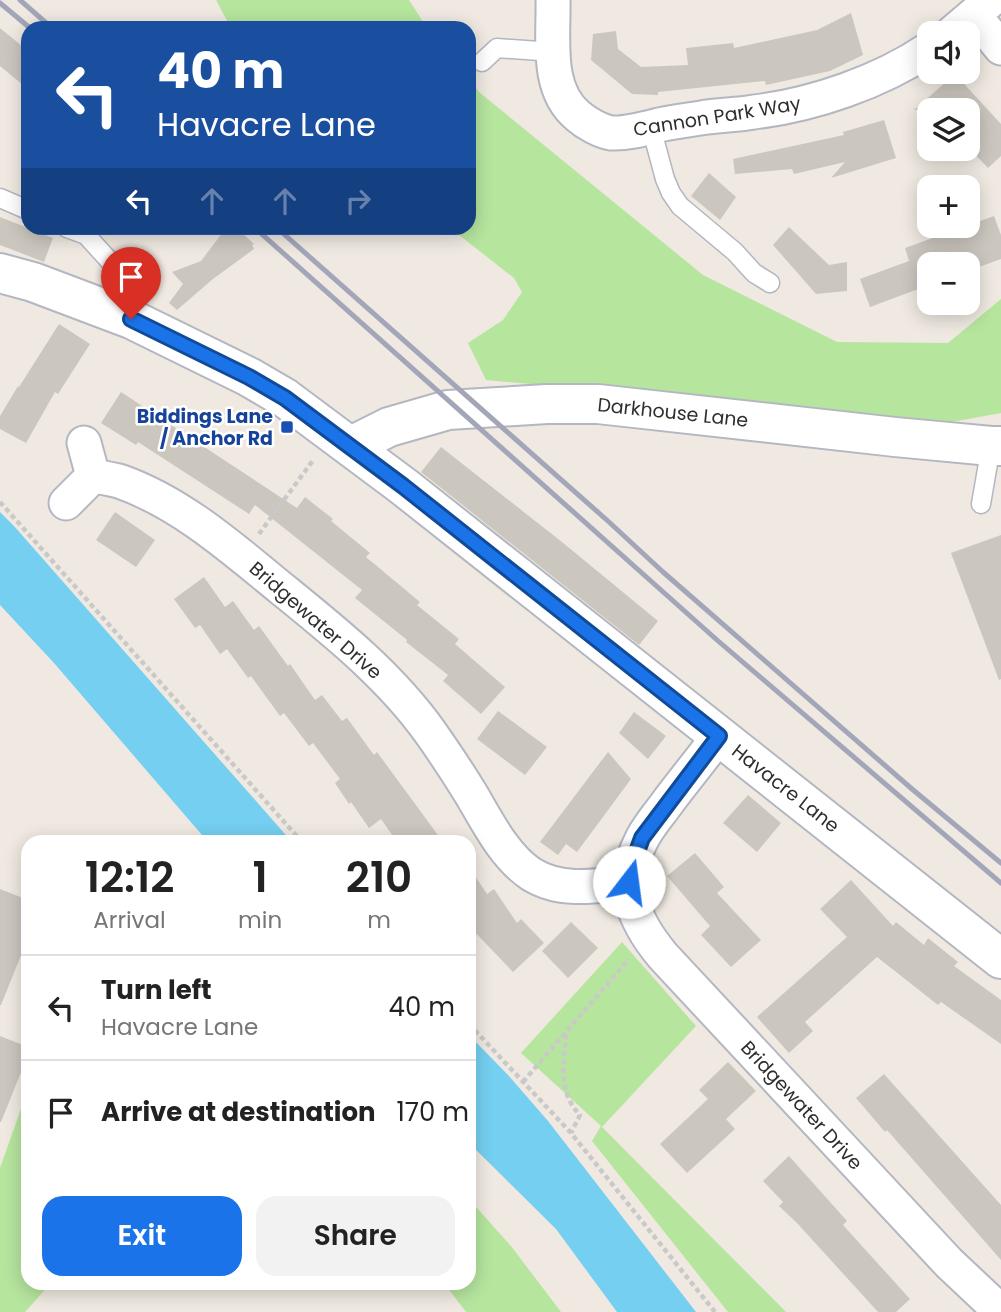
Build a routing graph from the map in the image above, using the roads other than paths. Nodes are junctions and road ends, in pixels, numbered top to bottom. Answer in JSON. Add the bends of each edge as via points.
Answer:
{"nodes":[{"id":1,"x":553,"y":0,"type":"edge"},
{"id":2,"x":972,"y":16,"type":"edge"},
{"id":3,"x":1001,"y":48,"type":"edge"},
{"id":4,"x":554,"y":52,"type":"junction"},
{"id":5,"x":917,"y":55,"type":"edge"},
{"id":6,"x":482,"y":62,"type":"dead end"},
{"id":7,"x":651,"y":127,"type":"junction"},
{"id":8,"x":0,"y":198,"type":"edge"},
{"id":9,"x":21,"y":207,"type":"edge"},
{"id":10,"x":86,"y":235,"type":"edge"},
{"id":11,"x":0,"y":273,"type":"edge"},
{"id":12,"x":770,"y":283,"type":"dead end"},
{"id":13,"x":131,"y":319,"type":"junction"},
{"id":14,"x":342,"y":439,"type":"junction"},
{"id":15,"x":84,"y":443,"type":"dead end"},
{"id":16,"x":996,"y":446,"type":"edge"},
{"id":17,"x":93,"y":476,"type":"junction"},
{"id":18,"x":66,"y":503,"type":"dead end"},
{"id":19,"x":981,"y":504,"type":"dead end"},
{"id":20,"x":719,"y":736,"type":"junction"},
{"id":21,"x":629,"y":882,"type":"junction"},
{"id":22,"x":1001,"y":959,"type":"edge"},
{"id":23,"x":1001,"y":1312,"type":"edge"}],
"edges":[{"from":1,"to":4,"type":"street","name":"Cannon Park Way"},
{"from":2,"to":3,"type":"street"},
{"from":4,"to":6,"type":"lane","via":[[497,48]]},
{"from":4,"to":7,"type":"street","name":"Cannon Park Way","via":[[557,87],[577,116],[610,133]]},
{"from":5,"to":7,"type":"street","name":"Cannon Park Way","via":[[840,92],[791,106]]},
{"from":7,"to":12,"type":"lane","via":[[665,179],[680,206]]},
{"from":8,"to":9,"type":"lane"},
{"from":10,"to":13,"type":"lane","via":[[126,279]]},
{"from":11,"to":13,"type":"street","name":"Havacre Lane"},
{"from":13,"to":14,"type":"street","name":"Havacre Lane","via":[[249,377]]},
{"from":14,"to":16,"type":"street","name":"Darkhouse Lane","via":[[448,410],[598,404]]},
{"from":14,"to":20,"type":"street","name":"Havacre Lane"},
{"from":15,"to":17,"type":"street"},
{"from":16,"to":19,"type":"lane"},
{"from":17,"to":18,"type":"street"},
{"from":17,"to":21,"type":"street","name":"Bridgewater Drive","via":[[141,490],[173,507],[242,556],[348,644],[424,723],[499,839],[530,874],[549,883],[581,888]]},
{"from":20,"to":21,"type":"street","name":"Bridgewater Drive","via":[[642,838]]},
{"from":20,"to":22,"type":"street","name":"Havacre Lane"},
{"from":21,"to":23,"type":"street","name":"Bridgewater Drive","via":[[637,918],[673,967],[940,1254]]}]}
